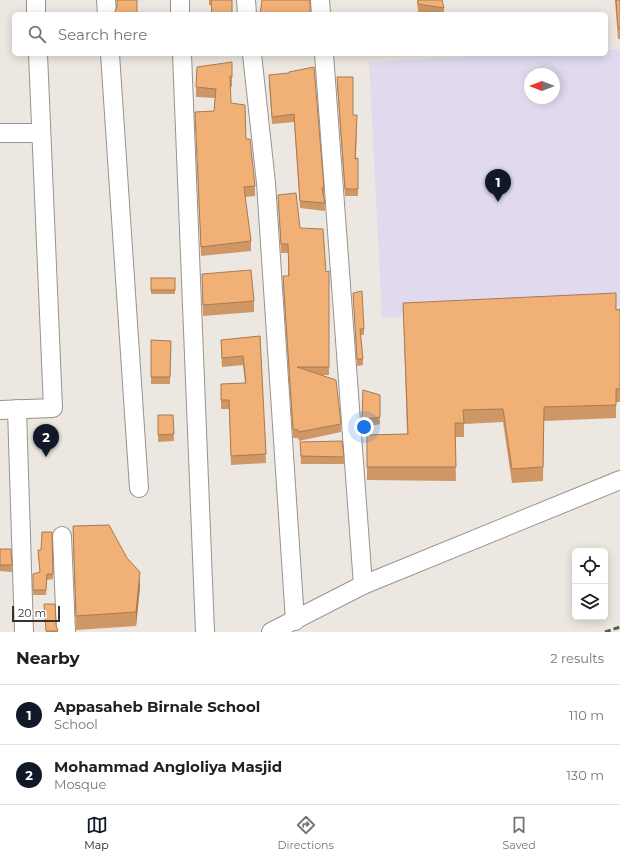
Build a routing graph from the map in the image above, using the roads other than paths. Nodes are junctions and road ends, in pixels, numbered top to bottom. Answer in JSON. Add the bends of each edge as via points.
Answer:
{"nodes":[{"id":1,"x":36,"y":0,"type":"edge"},
{"id":2,"x":106,"y":0,"type":"edge"},
{"id":3,"x":180,"y":0,"type":"edge"},
{"id":4,"x":246,"y":0,"type":"edge"},
{"id":5,"x":320,"y":0,"type":"edge"},
{"id":6,"x":36,"y":12,"type":"edge"},
{"id":7,"x":107,"y":12,"type":"edge"},
{"id":8,"x":180,"y":12,"type":"edge"},
{"id":9,"x":247,"y":12,"type":"edge"},
{"id":10,"x":321,"y":12,"type":"edge"},
{"id":11,"x":38,"y":56,"type":"edge"},
{"id":12,"x":110,"y":56,"type":"edge"},
{"id":13,"x":182,"y":56,"type":"edge"},
{"id":14,"x":252,"y":56,"type":"edge"},
{"id":15,"x":324,"y":56,"type":"edge"},
{"id":16,"x":0,"y":134,"type":"edge"},
{"id":17,"x":41,"y":134,"type":"junction"},
{"id":18,"x":8,"y":410,"type":"edge"},
{"id":19,"x":620,"y":480,"type":"edge"},
{"id":20,"x":138,"y":488,"type":"dead end"},
{"id":21,"x":62,"y":536,"type":"dead end"},
{"id":22,"x":363,"y":585,"type":"junction"},
{"id":23,"x":295,"y":621,"type":"junction"},
{"id":24,"x":24,"y":632,"type":"edge"},
{"id":25,"x":66,"y":632,"type":"edge"},
{"id":26,"x":205,"y":632,"type":"edge"},
{"id":27,"x":271,"y":632,"type":"edge"}],
"edges":[{"from":1,"to":6,"type":"street"},
{"from":2,"to":7,"type":"street"},
{"from":3,"to":8,"type":"street"},
{"from":4,"to":9,"type":"street"},
{"from":5,"to":10,"type":"street"},
{"from":11,"to":17,"type":"street"},
{"from":12,"to":20,"type":"street"},
{"from":13,"to":26,"type":"street"},
{"from":14,"to":23,"type":"street","via":[[266,183]]},
{"from":15,"to":22,"type":"street"},
{"from":16,"to":17,"type":"street"},
{"from":17,"to":18,"type":"street","via":[[53,408]]},
{"from":18,"to":24,"type":"street"},
{"from":19,"to":22,"type":"street"},
{"from":21,"to":25,"type":"street"},
{"from":22,"to":23,"type":"street"},
{"from":23,"to":27,"type":"street"}]}
